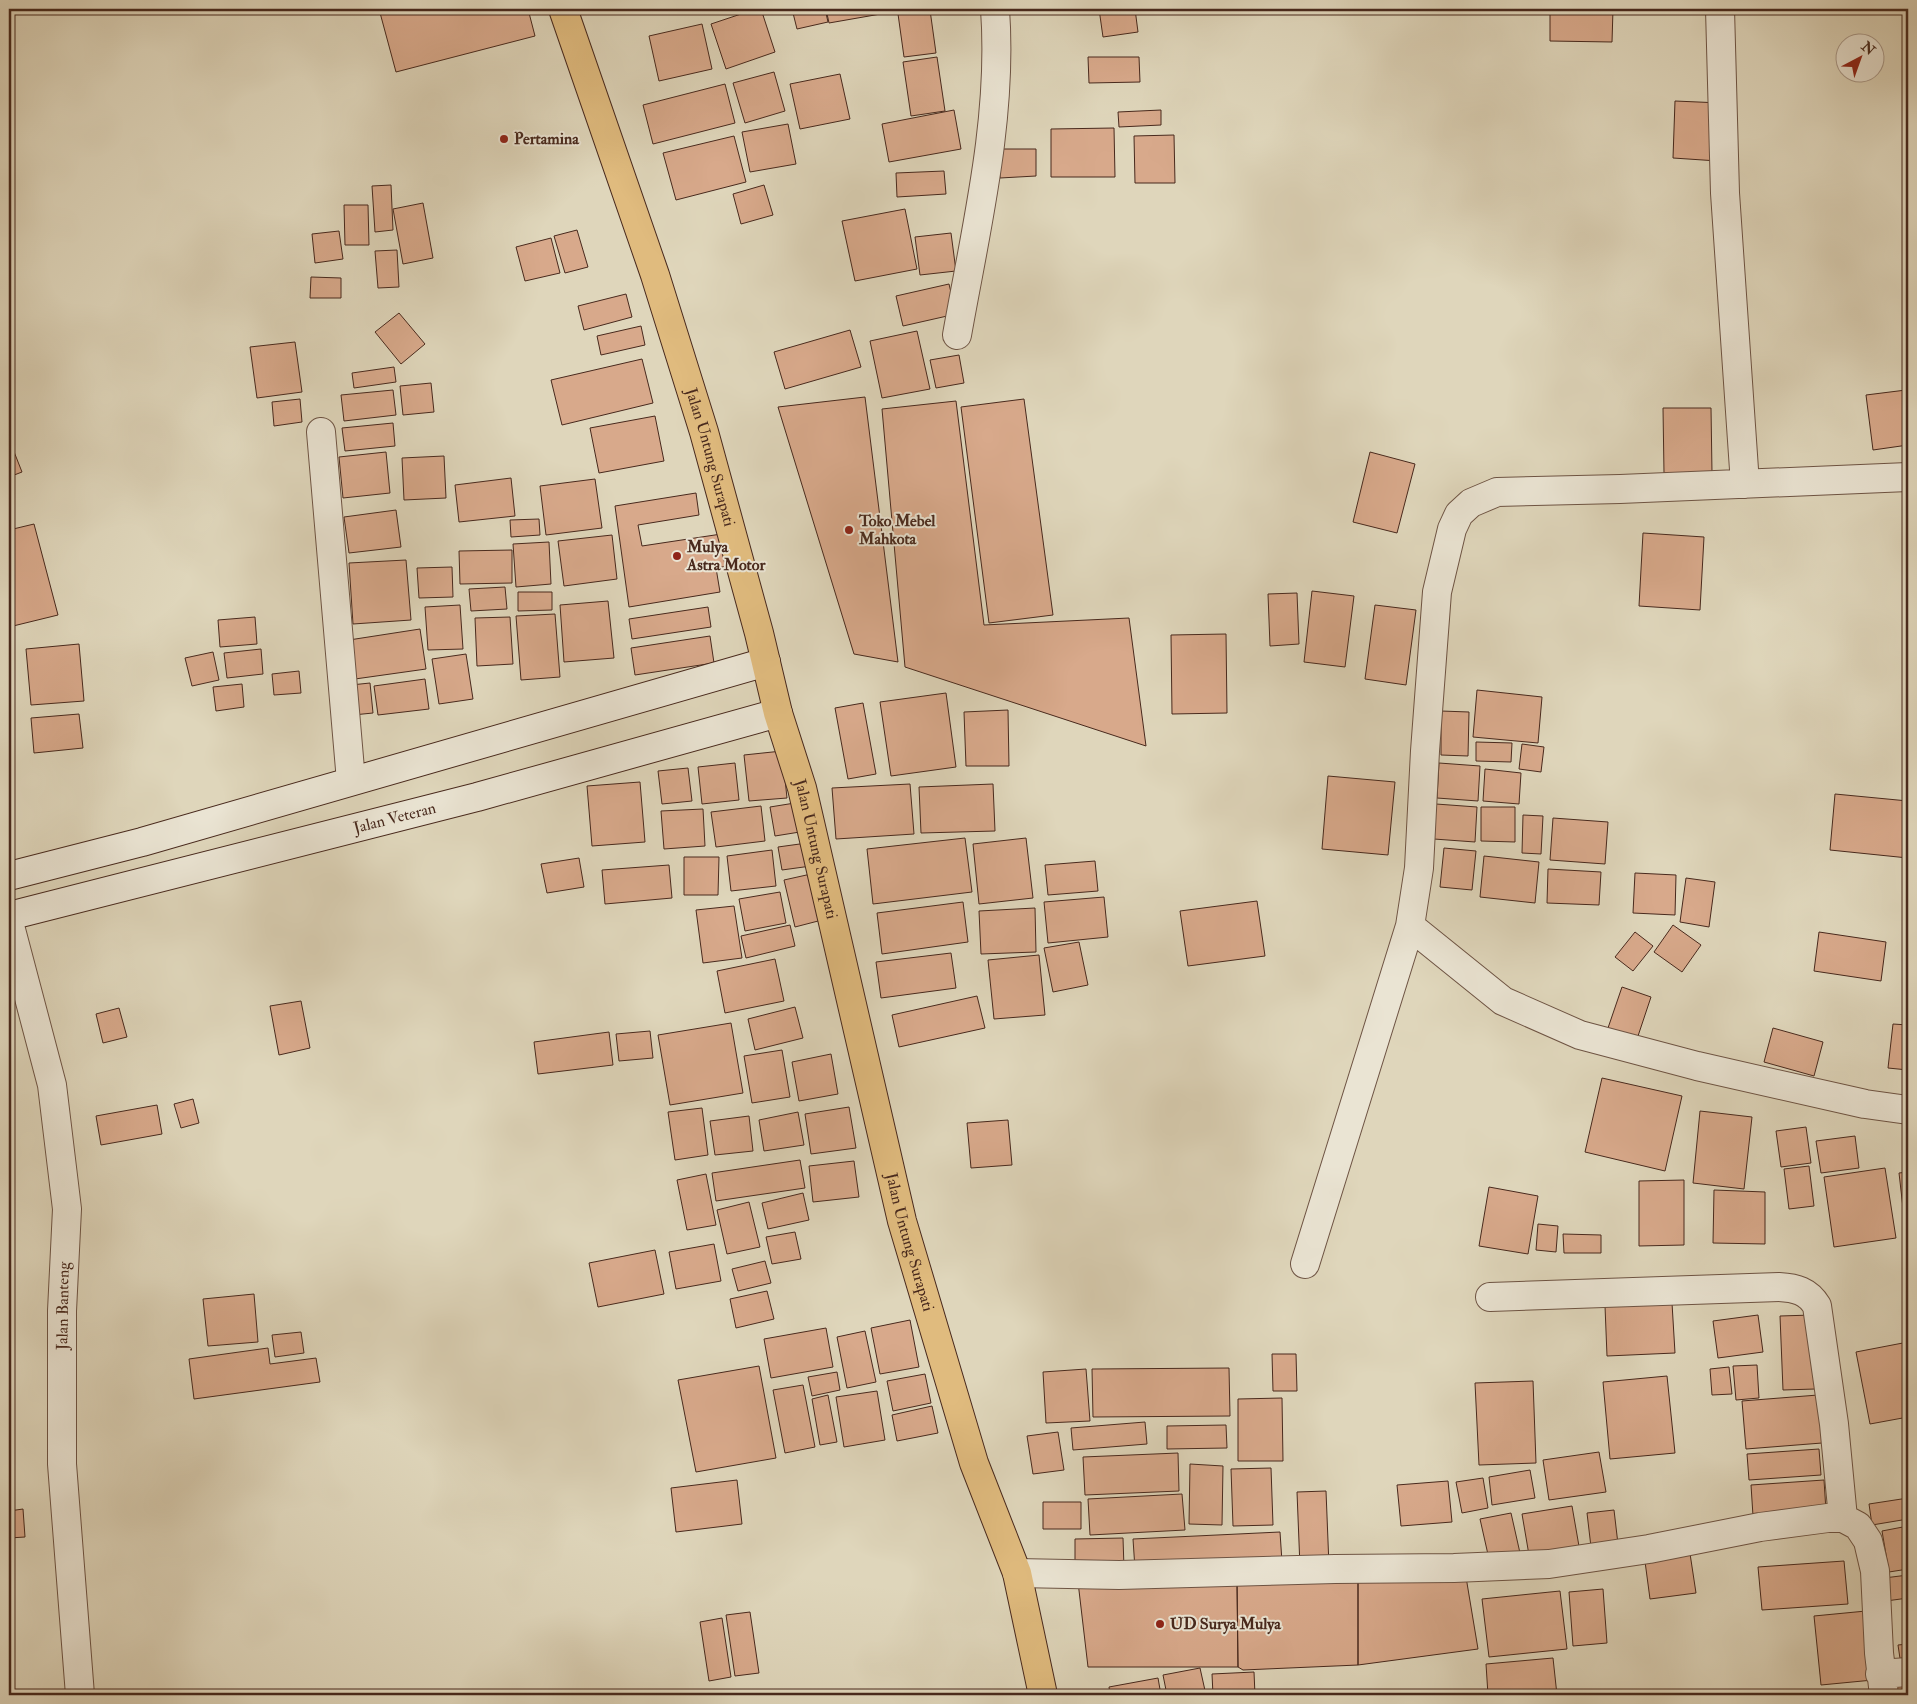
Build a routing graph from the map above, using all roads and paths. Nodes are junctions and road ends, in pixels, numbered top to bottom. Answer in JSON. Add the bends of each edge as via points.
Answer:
{"nodes":[{"id":1,"x":562,"y":9,"type":"edge"},
{"id":2,"x":995,"y":9,"type":"edge"},
{"id":3,"x":1720,"y":9,"type":"edge"},
{"id":4,"x":957,"y":335,"type":"dead end"},
{"id":5,"x":321,"y":432,"type":"dead end"},
{"id":6,"x":1908,"y":477,"type":"edge"},
{"id":7,"x":1745,"y":484,"type":"junction"},
{"id":8,"x":766,"y":662,"type":"junction"},
{"id":9,"x":778,"y":712,"type":"junction"},
{"id":10,"x":351,"y":781,"type":"junction"},
{"id":11,"x":9,"y":876,"type":"edge"},
{"id":12,"x":9,"y":916,"type":"edge"},
{"id":13,"x":9,"y":922,"type":"edge"},
{"id":14,"x":1410,"y":926,"type":"junction"},
{"id":15,"x":1908,"y":1110,"type":"edge"},
{"id":16,"x":1305,"y":1264,"type":"dead end"},
{"id":17,"x":1490,"y":1297,"type":"dead end"},
{"id":18,"x":1843,"y":1518,"type":"junction"},
{"id":19,"x":1017,"y":1573,"type":"junction"},
{"id":20,"x":1908,"y":1672,"type":"edge"},
{"id":21,"x":1882,"y":1685,"type":"edge"},
{"id":22,"x":80,"y":1695,"type":"edge"},
{"id":23,"x":1043,"y":1695,"type":"edge"}],
"edges":[{"from":1,"to":8,"type":"highway","name":"Jalan Untung Surapati","via":[[655,275],[704,432]]},
{"from":2,"to":4,"type":"street","via":[[997,86]]},
{"from":3,"to":7,"type":"street","via":[[1726,193]]},
{"from":5,"to":10,"type":"street"},
{"from":6,"to":7,"type":"street"},
{"from":7,"to":14,"type":"street","via":[[1497,492],[1471,503],[1459,514],[1452,529],[1437,592],[1419,868]]},
{"from":8,"to":9,"type":"highway","name":"Jalan Untung Surapati"},
{"from":8,"to":10,"type":"street"},
{"from":9,"to":12,"type":"street","name":"Jalan Veteran","via":[[477,797]]},
{"from":9,"to":19,"type":"highway","name":"Jalan Untung Surapati","via":[[802,788],[902,1221],[974,1463]]},
{"from":10,"to":11,"type":"street","via":[[142,842]]},
{"from":13,"to":22,"type":"street","name":"Jalan Banteng","via":[[52,1085],[67,1209],[62,1311],[62,1464]]},
{"from":14,"to":15,"type":"street","via":[[1503,1001],[1580,1035],[1697,1066],[1865,1104]]},
{"from":14,"to":16,"type":"street"},
{"from":17,"to":18,"type":"street","via":[[1779,1287],[1802,1291],[1817,1306],[1834,1424]]},
{"from":18,"to":19,"type":"street","via":[[1760,1527],[1549,1564],[1119,1575]]},
{"from":18,"to":21,"type":"street","via":[[1858,1526],[1868,1541],[1875,1572]]},
{"from":19,"to":23,"type":"highway","name":"Jalan Untung Surapati"},
{"from":20,"to":21,"type":"street"}]}
